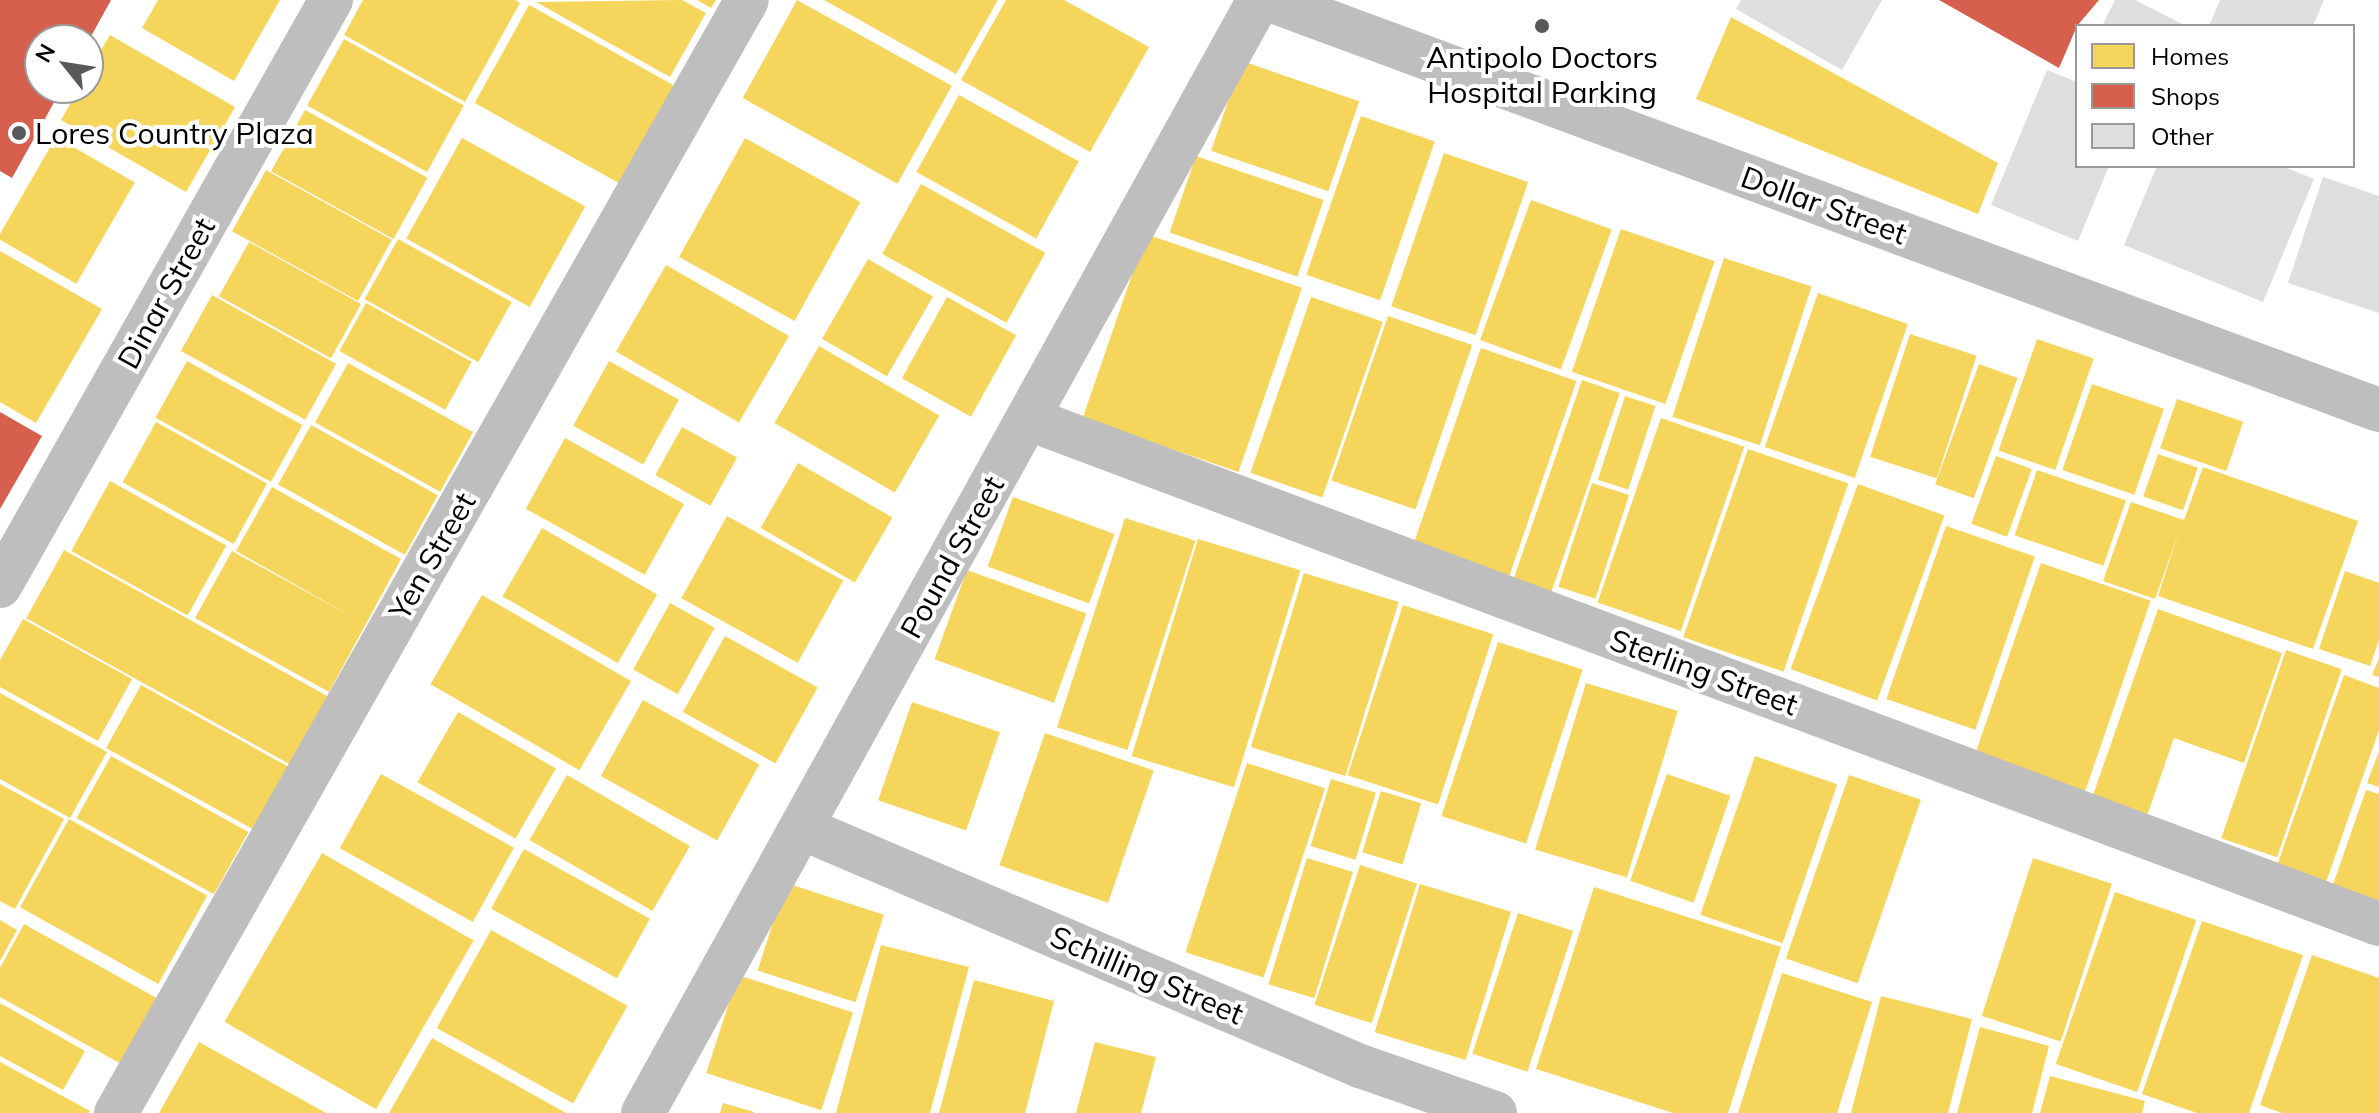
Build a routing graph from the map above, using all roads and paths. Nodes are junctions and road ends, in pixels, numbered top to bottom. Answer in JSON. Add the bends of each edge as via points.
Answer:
{"nodes":[{"id":1,"x":331,"y":0,"type":"edge"},
{"id":2,"x":747,"y":0,"type":"edge"},
{"id":3,"x":1259,"y":0,"type":"edge"},
{"id":4,"x":1270,"y":0,"type":"edge"},
{"id":5,"x":2379,"y":410,"type":"edge"},
{"id":6,"x":1029,"y":419,"type":"junction"},
{"id":7,"x":0,"y":586,"type":"edge"},
{"id":8,"x":802,"y":828,"type":"junction"},
{"id":9,"x":2379,"y":924,"type":"edge"},
{"id":10,"x":116,"y":1113,"type":"edge"},
{"id":11,"x":643,"y":1113,"type":"edge"},
{"id":12,"x":1495,"y":1113,"type":"edge"}],
"edges":[{"from":1,"to":7,"type":"street","name":"Dinar Street"},
{"from":2,"to":10,"type":"street","name":"Yen Street"},
{"from":3,"to":6,"type":"street","name":"Pound Street"},
{"from":4,"to":5,"type":"street","name":"Dollar Street"},
{"from":6,"to":8,"type":"street","name":"Pound Street"},
{"from":6,"to":9,"type":"street","name":"Sterling Street"},
{"from":8,"to":11,"type":"street","name":"Pound Street"},
{"from":8,"to":12,"type":"street","name":"Schilling Street","via":[[1360,1066]]}]}
